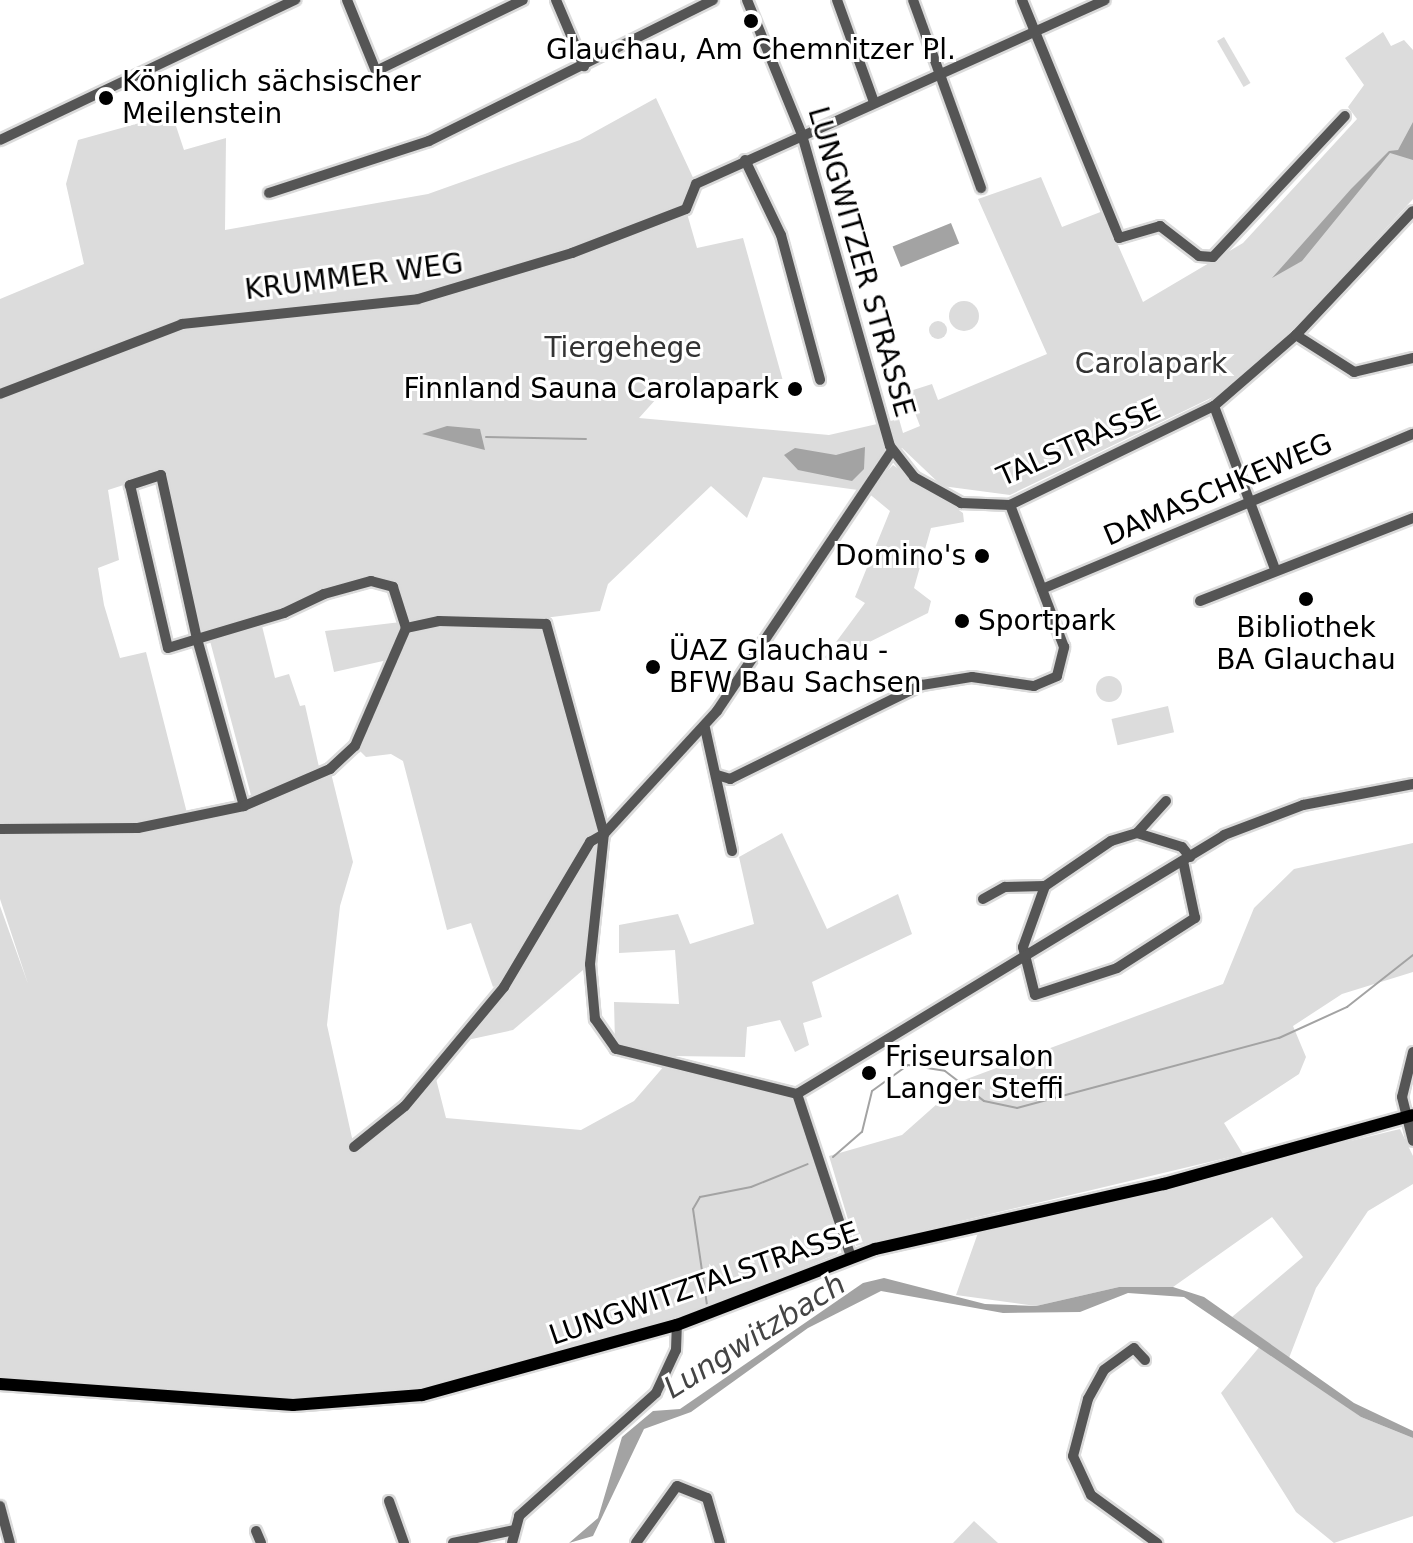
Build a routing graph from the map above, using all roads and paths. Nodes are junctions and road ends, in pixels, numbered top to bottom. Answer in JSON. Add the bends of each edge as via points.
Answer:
{"nodes":[{"id":1,"x":295,"y":0,"type":"edge"},
{"id":2,"x":347,"y":0,"type":"edge"},
{"id":3,"x":523,"y":0,"type":"edge"},
{"id":4,"x":556,"y":0,"type":"edge"},
{"id":5,"x":713,"y":0,"type":"edge"},
{"id":6,"x":747,"y":0,"type":"edge"},
{"id":7,"x":837,"y":0,"type":"edge"},
{"id":8,"x":913,"y":0,"type":"edge"},
{"id":9,"x":1022,"y":0,"type":"edge"},
{"id":10,"x":1105,"y":0,"type":"edge"},
{"id":11,"x":1033,"y":31,"type":"junction"},
{"id":12,"x":584,"y":66,"type":"junction"},
{"id":13,"x":938,"y":74,"type":"junction"},
{"id":14,"x":874,"y":102,"type":"junction"},
{"id":15,"x":1345,"y":116,"type":"dead end"},
{"id":16,"x":802,"y":135,"type":"junction"},
{"id":17,"x":0,"y":140,"type":"edge"},
{"id":18,"x":745,"y":160,"type":"junction"},
{"id":19,"x":981,"y":188,"type":"dead end"},
{"id":20,"x":269,"y":193,"type":"dead end"},
{"id":21,"x":1413,"y":211,"type":"edge"},
{"id":22,"x":1296,"y":335,"type":"junction"},
{"id":23,"x":1413,"y":358,"type":"edge"},
{"id":24,"x":820,"y":380,"type":"dead end"},
{"id":25,"x":0,"y":394,"type":"edge"},
{"id":26,"x":1214,"y":406,"type":"junction"},
{"id":27,"x":1413,"y":434,"type":"edge"},
{"id":28,"x":892,"y":451,"type":"junction"},
{"id":29,"x":1248,"y":500,"type":"junction"},
{"id":30,"x":1010,"y":505,"type":"junction"},
{"id":31,"x":1413,"y":518,"type":"edge"},
{"id":32,"x":1275,"y":569,"type":"junction"},
{"id":33,"x":1042,"y":589,"type":"junction"},
{"id":34,"x":1200,"y":601,"type":"dead end"},
{"id":35,"x":406,"y":628,"type":"junction"},
{"id":36,"x":197,"y":639,"type":"junction"},
{"id":37,"x":705,"y":728,"type":"junction"},
{"id":38,"x":717,"y":775,"type":"junction"},
{"id":39,"x":1413,"y":784,"type":"edge"},
{"id":40,"x":1166,"y":801,"type":"dead end"},
{"id":41,"x":244,"y":806,"type":"junction"},
{"id":42,"x":0,"y":829,"type":"edge"},
{"id":43,"x":1137,"y":833,"type":"junction"},
{"id":44,"x":604,"y":834,"type":"junction"},
{"id":45,"x":732,"y":851,"type":"dead end"},
{"id":46,"x":1186,"y":859,"type":"junction"},
{"id":47,"x":1045,"y":886,"type":"junction"},
{"id":48,"x":983,"y":899,"type":"dead end"},
{"id":49,"x":1023,"y":961,"type":"junction"},
{"id":50,"x":1413,"y":1052,"type":"edge"},
{"id":51,"x":797,"y":1094,"type":"junction"},
{"id":52,"x":1409,"y":1116,"type":"edge"},
{"id":53,"x":1413,"y":1141,"type":"edge"},
{"id":54,"x":354,"y":1147,"type":"dead end"},
{"id":55,"x":851,"y":1257,"type":"junction"},
{"id":56,"x":677,"y":1325,"type":"junction"},
{"id":57,"x":1145,"y":1360,"type":"dead end"},
{"id":58,"x":0,"y":1384,"type":"edge"},
{"id":59,"x":389,"y":1501,"type":"dead end"},
{"id":60,"x":0,"y":1506,"type":"edge"},
{"id":61,"x":514,"y":1530,"type":"junction"},
{"id":62,"x":256,"y":1531,"type":"dead end"},
{"id":63,"x":512,"y":1542,"type":"edge"},
{"id":64,"x":10,"y":1543,"type":"edge"},
{"id":65,"x":261,"y":1543,"type":"edge"},
{"id":66,"x":404,"y":1543,"type":"edge"},
{"id":67,"x":453,"y":1543,"type":"edge"},
{"id":68,"x":636,"y":1543,"type":"edge"},
{"id":69,"x":720,"y":1543,"type":"edge"},
{"id":70,"x":1157,"y":1543,"type":"edge"}],
"edges":[{"from":1,"to":17,"type":"street"},
{"from":2,"to":3,"type":"street","via":[[376,71]]},
{"from":4,"to":12,"type":"street"},
{"from":5,"to":12,"type":"street"},
{"from":6,"to":16,"type":"street","name":"LUNGWITZER STRASSE"},
{"from":7,"to":14,"type":"street"},
{"from":8,"to":13,"type":"street"},
{"from":9,"to":11,"type":"street"},
{"from":10,"to":11,"type":"street"},
{"from":11,"to":13,"type":"street"},
{"from":11,"to":15,"type":"street","via":[[1114,236],[1160,226],[1199,256],[1213,257]]},
{"from":12,"to":20,"type":"street","via":[[429,141]]},
{"from":13,"to":14,"type":"street"},
{"from":13,"to":19,"type":"street"},
{"from":14,"to":16,"type":"street"},
{"from":16,"to":18,"type":"street"},
{"from":16,"to":28,"type":"street","name":"LUNGWITZER STRASSE"},
{"from":18,"to":24,"type":"street","via":[[781,235]]},
{"from":18,"to":25,"type":"street","name":"KRUMMER WEG","via":[[696,184],[686,209],[473,287],[182,324]]},
{"from":21,"to":22,"type":"street","name":"TALSTRASSE"},
{"from":22,"to":23,"type":"street","via":[[1354,372]]},
{"from":22,"to":26,"type":"street","name":"TALSTRASSE"},
{"from":26,"to":29,"type":"street"},
{"from":26,"to":30,"type":"street","name":"TALSTRASSE"},
{"from":27,"to":29,"type":"street","name":"DAMASCHKEWEG"},
{"from":28,"to":30,"type":"street","name":"TALSTRASSE","via":[[942,496]]},
{"from":28,"to":37,"type":"street","name":"LUNGWITZER STRASSE"},
{"from":29,"to":32,"type":"street"},
{"from":29,"to":33,"type":"street","name":"DAMASCHKEWEG"},
{"from":30,"to":33,"type":"street"},
{"from":31,"to":32,"type":"street"},
{"from":32,"to":34,"type":"street"},
{"from":33,"to":38,"type":"street","via":[[1064,647],[1063,668],[1047,684],[950,678],[868,707],[730,779]]},
{"from":35,"to":36,"type":"street","via":[[393,587],[365,582]]},
{"from":35,"to":41,"type":"street","via":[[369,719],[341,762]]},
{"from":35,"to":44,"type":"street","via":[[439,621],[546,624]]},
{"from":36,"to":36,"type":"street","via":[[168,648],[130,485],[161,475]]},
{"from":36,"to":41,"type":"street"},
{"from":37,"to":38,"type":"street"},
{"from":37,"to":44,"type":"street","name":"LUNGWITZER STRASSE"},
{"from":38,"to":45,"type":"street"},
{"from":39,"to":46,"type":"street","via":[[1303,805]]},
{"from":40,"to":43,"type":"street"},
{"from":41,"to":42,"type":"street","via":[[114,832]]},
{"from":43,"to":46,"type":"street","via":[[1182,847]]},
{"from":43,"to":47,"type":"street","via":[[1111,841]]},
{"from":44,"to":51,"type":"street","via":[[590,964],[590,1000],[603,1036],[631,1055],[720,1069]]},
{"from":44,"to":54,"type":"street","name":"LUNGWITZER STRASSE","via":[[590,842],[507,981],[405,1106]]},
{"from":46,"to":49,"type":"street"},
{"from":46,"to":49,"type":"street","via":[[1195,918],[1157,944],[1070,988],[1035,995]]},
{"from":47,"to":48,"type":"street","via":[[1005,887]]},
{"from":47,"to":49,"type":"street"},
{"from":49,"to":51,"type":"street"},
{"from":50,"to":52,"type":"street","via":[[1402,1076]]},
{"from":51,"to":55,"type":"street"},
{"from":52,"to":53,"type":"street"},
{"from":52,"to":55,"type":"main road","name":"LUNGWITZTALSTRASSE"},
{"from":55,"to":56,"type":"main road","name":"LUNGWITZTALSTRASSE"},
{"from":56,"to":58,"type":"main road","name":"LUNGWITZTALSTRASSE","via":[[471,1384],[363,1403],[251,1404]]},
{"from":56,"to":61,"type":"street","via":[[676,1350],[656,1393],[526,1509]]},
{"from":57,"to":70,"type":"street","via":[[1134,1348],[1104,1370],[1088,1399],[1073,1456],[1091,1495]]},
{"from":59,"to":66,"type":"street"},
{"from":60,"to":64,"type":"street"},
{"from":61,"to":63,"type":"street"},
{"from":61,"to":67,"type":"street"},
{"from":62,"to":65,"type":"street"},
{"from":68,"to":69,"type":"street","via":[[677,1486],[707,1498]]}]}
